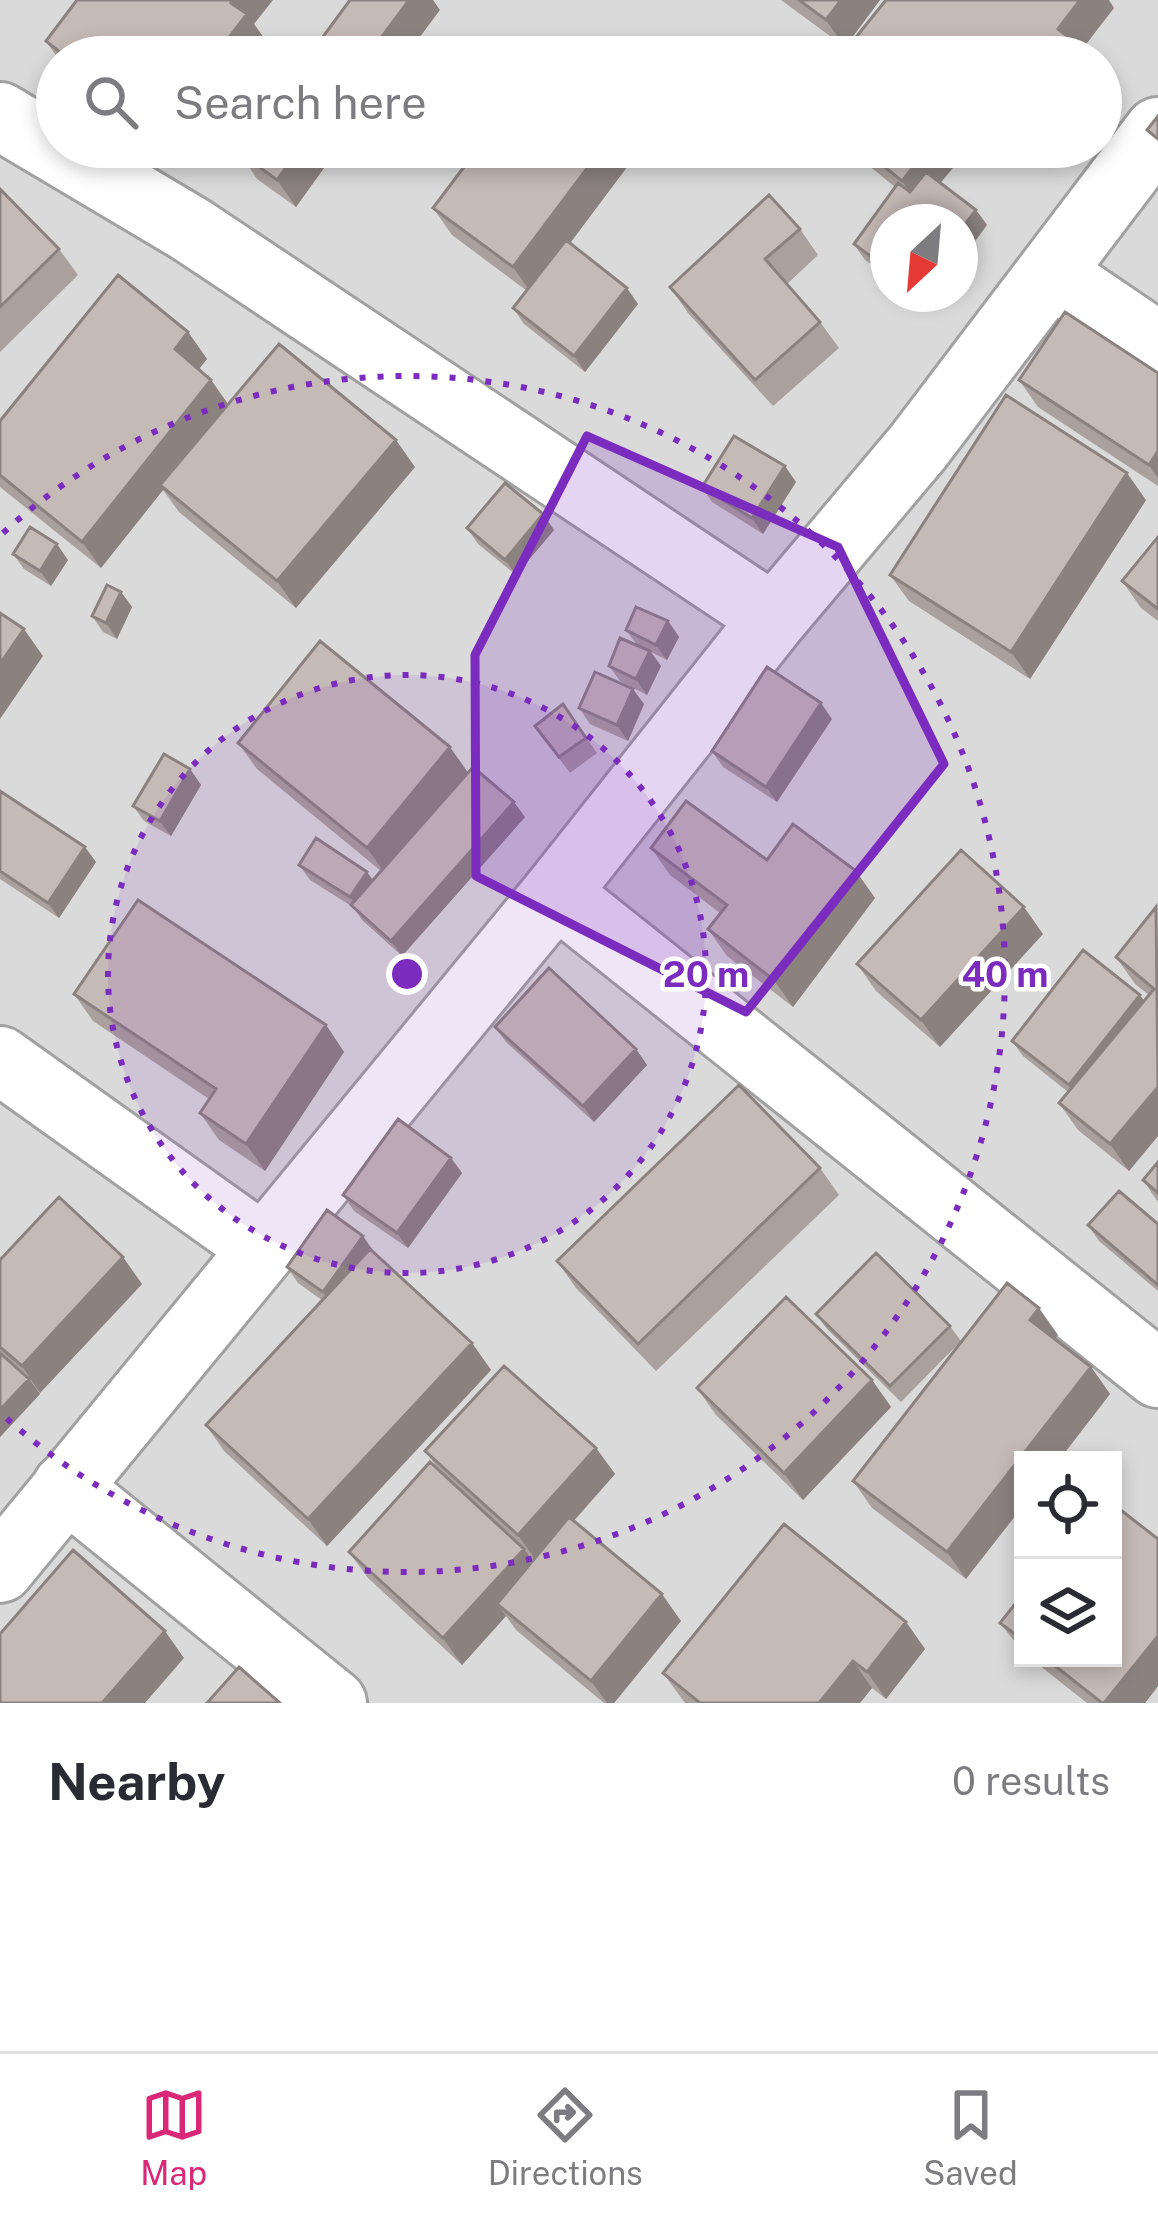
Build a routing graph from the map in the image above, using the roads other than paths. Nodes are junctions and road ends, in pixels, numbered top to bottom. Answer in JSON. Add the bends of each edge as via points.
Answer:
{"nodes":[{"id":1,"x":0,"y":116,"type":"edge"},
{"id":2,"x":1158,"y":131,"type":"edge"},
{"id":3,"x":36,"y":137,"type":"edge"},
{"id":4,"x":87,"y":168,"type":"edge"},
{"id":5,"x":1052,"y":274,"type":"junction"},
{"id":6,"x":1158,"y":346,"type":"edge"},
{"id":7,"x":774,"y":618,"type":"junction"},
{"id":8,"x":556,"y":893,"type":"junction"},
{"id":9,"x":0,"y":1060,"type":"edge"},
{"id":10,"x":262,"y":1247,"type":"junction"},
{"id":11,"x":1158,"y":1374,"type":"edge"},
{"id":12,"x":66,"y":1486,"type":"junction"},
{"id":13,"x":0,"y":1569,"type":"edge"},
{"id":14,"x":333,"y":1703,"type":"edge"}],
"edges":[{"from":1,"to":3,"type":"street"},
{"from":2,"to":5,"type":"street"},
{"from":4,"to":7,"type":"street"},
{"from":5,"to":6,"type":"street"},
{"from":5,"to":7,"type":"street"},
{"from":7,"to":8,"type":"street"},
{"from":8,"to":10,"type":"street"},
{"from":8,"to":11,"type":"street"},
{"from":9,"to":10,"type":"street"},
{"from":10,"to":12,"type":"street"},
{"from":12,"to":13,"type":"street"},
{"from":12,"to":14,"type":"street"}]}
